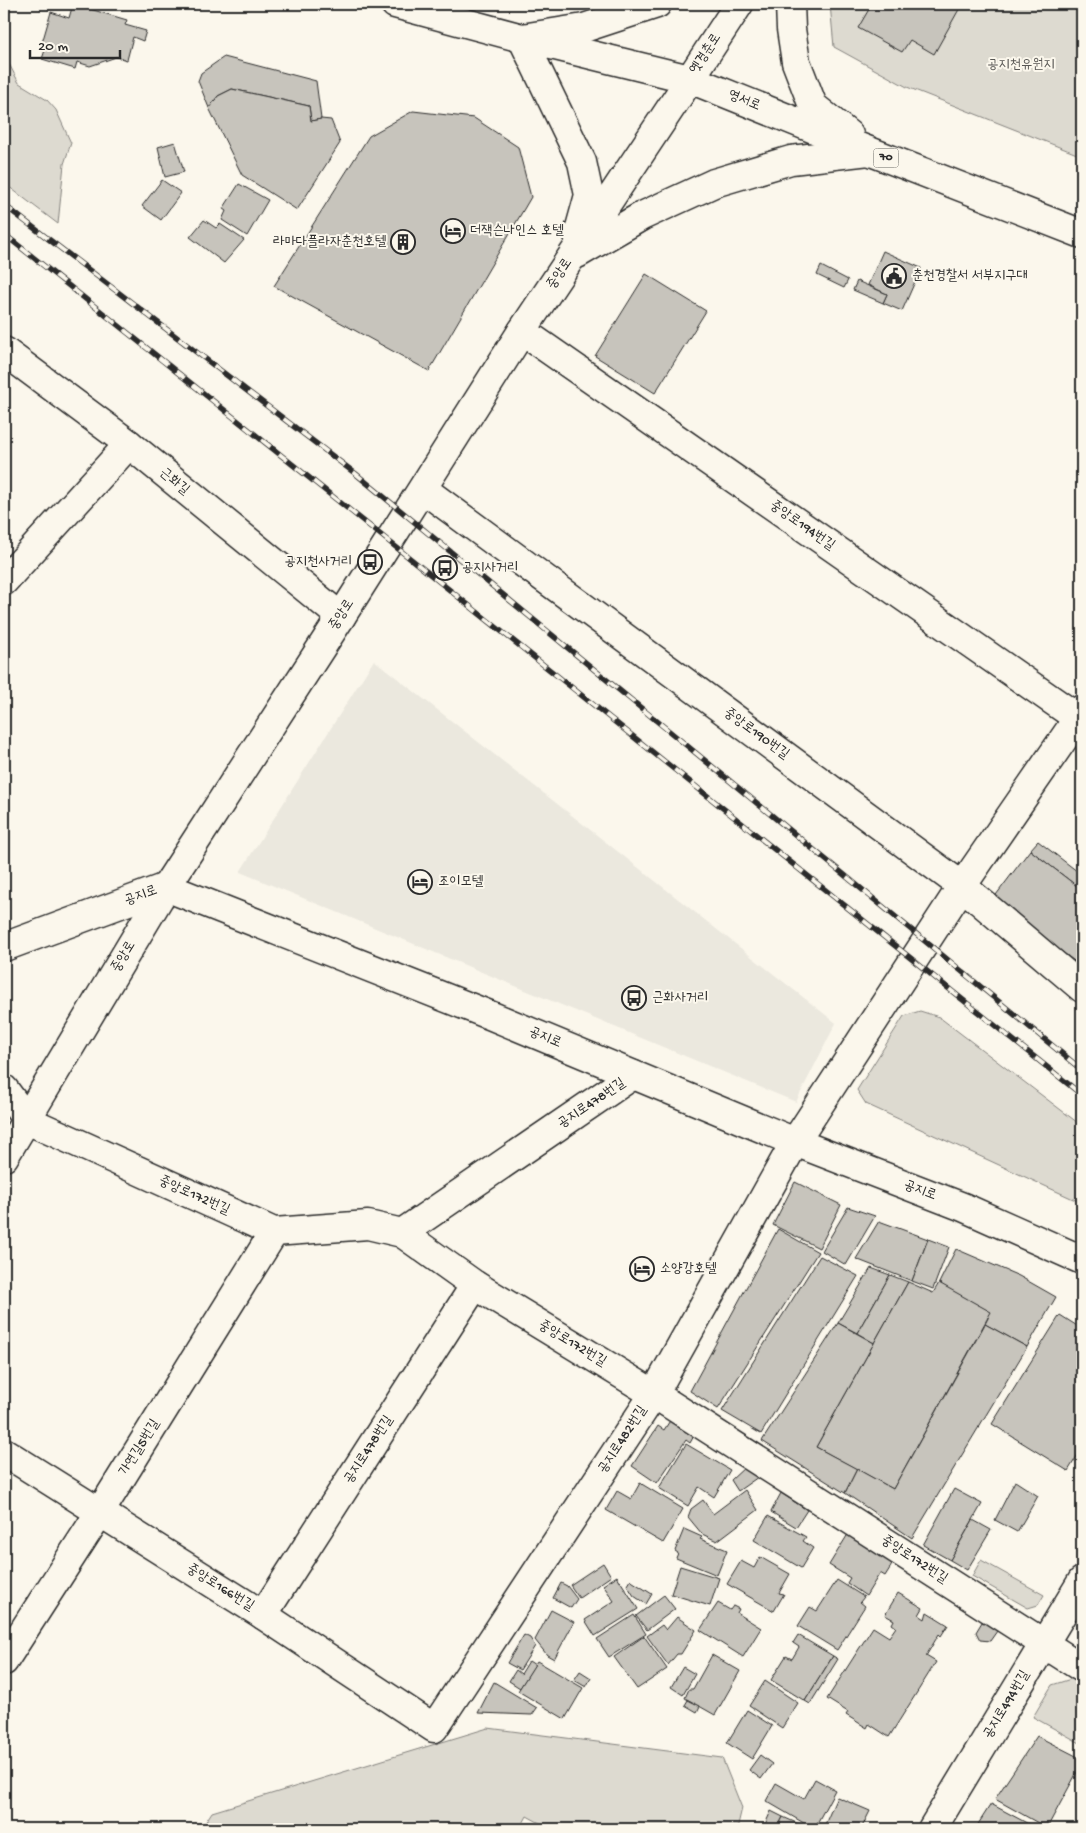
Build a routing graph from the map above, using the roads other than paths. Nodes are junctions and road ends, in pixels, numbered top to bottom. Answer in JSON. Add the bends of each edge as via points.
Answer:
{"nodes":[{"id":1,"x":395,"y":4,"type":"edge"},
{"id":2,"x":657,"y":4,"type":"edge"},
{"id":3,"x":739,"y":4,"type":"edge"},
{"id":4,"x":790,"y":4,"type":"edge"},
{"id":5,"x":522,"y":38,"type":"junction"},
{"id":6,"x":690,"y":79,"type":"junction"},
{"id":7,"x":869,"y":151,"type":"junction"},
{"id":8,"x":1082,"y":234,"type":"edge"},
{"id":9,"x":572,"y":258,"type":"junction"},
{"id":10,"x":522,"y":331,"type":"junction"},
{"id":11,"x":4,"y":351,"type":"edge"},
{"id":12,"x":128,"y":444,"type":"junction"},
{"id":13,"x":423,"y":489,"type":"junction"},
{"id":14,"x":4,"y":581,"type":"edge"},
{"id":15,"x":341,"y":617,"type":"junction"},
{"id":16,"x":1081,"y":716,"type":"edge"},
{"id":17,"x":962,"y":886,"type":"junction"},
{"id":18,"x":166,"y":887,"type":"junction"},
{"id":19,"x":4,"y":947,"type":"edge"},
{"id":20,"x":1082,"y":988,"type":"edge"},
{"id":21,"x":633,"y":1075,"type":"junction"},
{"id":22,"x":4,"y":1089,"type":"edge"},
{"id":23,"x":26,"y":1120,"type":"junction"},
{"id":24,"x":795,"y":1142,"type":"junction"},
{"id":25,"x":4,"y":1157,"type":"edge"},
{"id":26,"x":274,"y":1232,"type":"junction"},
{"id":27,"x":402,"y":1233,"type":"junction"},
{"id":28,"x":1082,"y":1260,"type":"edge"},
{"id":29,"x":475,"y":1284,"type":"junction"},
{"id":30,"x":654,"y":1394,"type":"junction"},
{"id":31,"x":4,"y":1452,"type":"edge"},
{"id":32,"x":100,"y":1512,"type":"junction"},
{"id":33,"x":1082,"y":1581,"type":"edge"},
{"id":34,"x":263,"y":1615,"type":"junction"},
{"id":35,"x":1045,"y":1643,"type":"junction"},
{"id":36,"x":4,"y":1661,"type":"edge"},
{"id":37,"x":1082,"y":1668,"type":"edge"},
{"id":38,"x":434,"y":1728,"type":"joint"},
{"id":39,"x":932,"y":1829,"type":"edge"}],
"edges":[{"from":1,"to":5,"type":"street","name":"영서로"},
{"from":2,"to":5,"type":"street","via":[[584,28]]},
{"from":3,"to":6,"type":"street","name":"옛경춘로"},
{"from":4,"to":7,"type":"street","via":[[796,62],[813,106]]},
{"from":5,"to":6,"type":"street","name":"영서로"},
{"from":5,"to":9,"type":"street","via":[[582,162],[589,195]]},
{"from":6,"to":7,"type":"street","name":"영서로","number":"70"},
{"from":6,"to":9,"type":"street","name":"중앙로"},
{"from":7,"to":8,"type":"street","name":"영서로","number":"70"},
{"from":7,"to":9,"type":"street","via":[[791,160],[714,183],[642,216]]},
{"from":9,"to":10,"type":"street","name":"중앙로"},
{"from":10,"to":13,"type":"street","name":"중앙로"},
{"from":10,"to":16,"type":"street","name":"중앙로194번길"},
{"from":11,"to":12,"type":"street","name":"근화길"},
{"from":12,"to":14,"type":"street"},
{"from":12,"to":15,"type":"street","name":"근화길"},
{"from":13,"to":15,"type":"street","name":"중앙로"},
{"from":13,"to":17,"type":"street","name":"중앙로190번길"},
{"from":15,"to":18,"type":"street","name":"중앙로"},
{"from":16,"to":17,"type":"street","name":"공지로482번길"},
{"from":17,"to":20,"type":"street","name":"중앙로190번길"},
{"from":17,"to":24,"type":"street","name":"공지로482번길"},
{"from":18,"to":19,"type":"street","name":"공지로"},
{"from":18,"to":21,"type":"street","name":"공지로"},
{"from":18,"to":23,"type":"street","name":"중앙로"},
{"from":21,"to":24,"type":"street","name":"공지로"},
{"from":21,"to":27,"type":"street","name":"공지로478번길"},
{"from":22,"to":23,"type":"street"},
{"from":23,"to":25,"type":"street","name":"중앙로"},
{"from":23,"to":26,"type":"street","name":"중앙로172번길"},
{"from":24,"to":28,"type":"street","name":"공지로","via":[[963,1207]]},
{"from":24,"to":30,"type":"street","name":"공지로482번길"},
{"from":26,"to":27,"type":"street","name":"중앙로172번길","via":[[368,1225]]},
{"from":26,"to":32,"type":"street","name":"가연길5번길"},
{"from":27,"to":29,"type":"street","name":"중앙로172번길"},
{"from":29,"to":30,"type":"street","name":"중앙로172번길"},
{"from":29,"to":34,"type":"street","name":"공지로478번길"},
{"from":30,"to":35,"type":"street","name":"중앙로172번길"},
{"from":30,"to":38,"type":"street","name":"공지로482번길"},
{"from":31,"to":32,"type":"street","name":"중앙로166번길"},
{"from":32,"to":34,"type":"street","name":"중앙로166번길"},
{"from":32,"to":36,"type":"street","name":"가연길5번길"},
{"from":33,"to":35,"type":"street","name":"공지로494번길"},
{"from":34,"to":38,"type":"street","name":"중앙로166번길"},
{"from":35,"to":37,"type":"street","name":"중앙로172번길"},
{"from":35,"to":39,"type":"street","name":"공지로494번길"}]}
